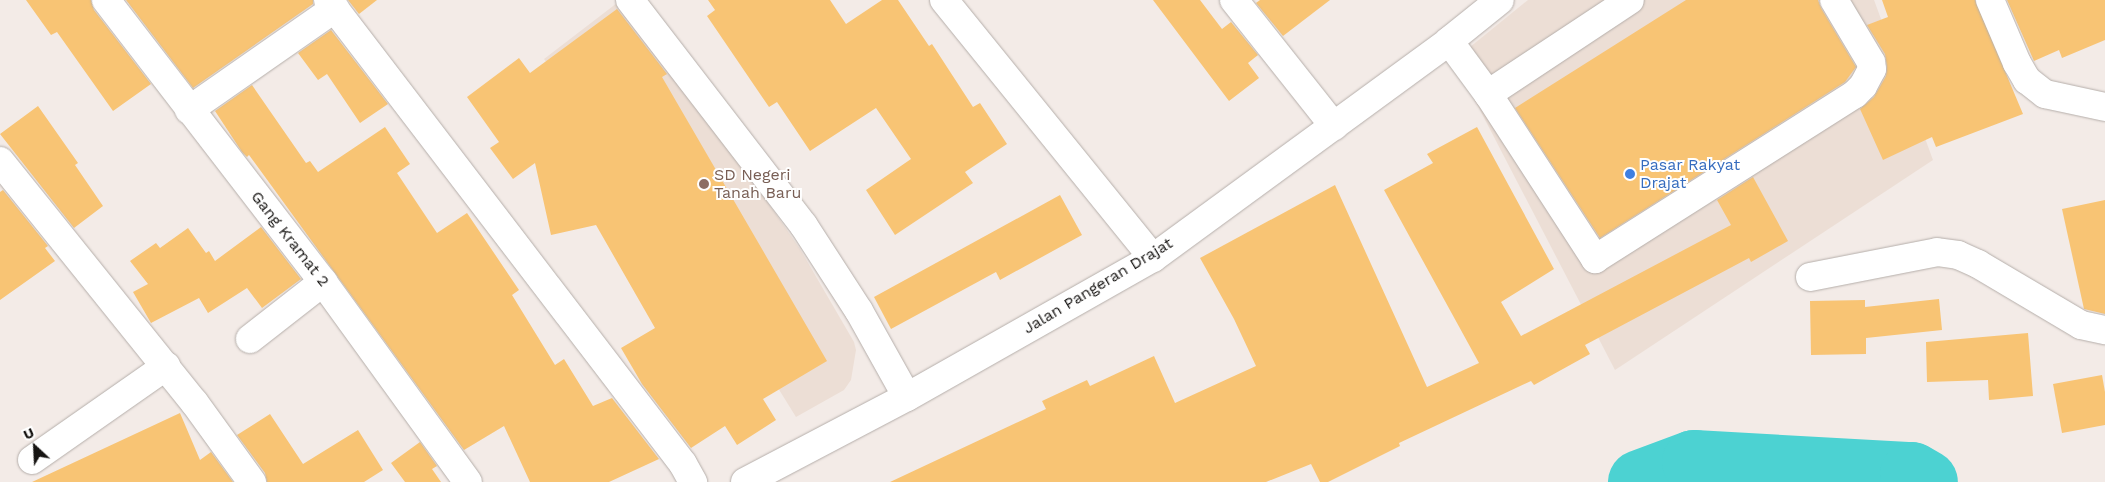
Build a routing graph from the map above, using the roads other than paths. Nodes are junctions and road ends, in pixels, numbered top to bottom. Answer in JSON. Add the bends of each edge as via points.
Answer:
{"nodes":[{"id":1,"x":106,"y":0,"type":"edge"},
{"id":2,"x":630,"y":0,"type":"edge"},
{"id":3,"x":944,"y":0,"type":"edge"},
{"id":4,"x":1234,"y":0,"type":"edge"},
{"id":5,"x":1500,"y":0,"type":"edge"},
{"id":6,"x":1630,"y":0,"type":"edge"},
{"id":7,"x":1834,"y":0,"type":"edge"},
{"id":8,"x":1999,"y":2,"type":"edge"},
{"id":9,"x":331,"y":4,"type":"edge"},
{"id":10,"x":1449,"y":41,"type":"junction"},
{"id":11,"x":1488,"y":94,"type":"junction"},
{"id":12,"x":2105,"y":107,"type":"edge"},
{"id":13,"x":190,"y":110,"type":"junction"},
{"id":14,"x":1334,"y":126,"type":"junction"},
{"id":15,"x":0,"y":161,"type":"edge"},
{"id":16,"x":1153,"y":258,"type":"junction"},
{"id":17,"x":1810,"y":277,"type":"dead end"},
{"id":18,"x":324,"y":282,"type":"junction"},
{"id":19,"x":2105,"y":330,"type":"edge"},
{"id":20,"x":250,"y":339,"type":"dead end"},
{"id":21,"x":166,"y":366,"type":"junction"},
{"id":22,"x":907,"y":397,"type":"junction"},
{"id":23,"x":32,"y":460,"type":"dead end"},
{"id":24,"x":252,"y":482,"type":"edge"},
{"id":25,"x":468,"y":482,"type":"edge"},
{"id":26,"x":693,"y":482,"type":"edge"},
{"id":27,"x":745,"y":482,"type":"edge"}],
"edges":[{"from":1,"to":13,"type":"street","name":"Gang Kramat 2"},
{"from":2,"to":22,"type":"street","via":[[804,226],[860,311]]},
{"from":3,"to":16,"type":"street"},
{"from":4,"to":14,"type":"street"},
{"from":5,"to":10,"type":"street","name":"Jalan Pangeran Drajat"},
{"from":6,"to":11,"type":"street"},
{"from":7,"to":11,"type":"street","via":[[1871,62],[1872,69],[1863,86],[1847,100],[1595,259]]},
{"from":8,"to":12,"type":"street","via":[[2027,80],[2045,94]]},
{"from":9,"to":13,"type":"street"},
{"from":9,"to":26,"type":"street","via":[[683,464]]},
{"from":10,"to":11,"type":"street"},
{"from":10,"to":14,"type":"street","name":"Jalan Pangeran Drajat"},
{"from":13,"to":18,"type":"street","name":"Gang Kramat 2"},
{"from":14,"to":16,"type":"street","name":"Jalan Pangeran Drajat"},
{"from":15,"to":21,"type":"street"},
{"from":16,"to":22,"type":"street","name":"Jalan Pangeran Drajat"},
{"from":17,"to":19,"type":"street","via":[[1937,252],[1958,254],[2081,325]]},
{"from":18,"to":20,"type":"street"},
{"from":18,"to":25,"type":"street","name":"Gang Kramat 2"},
{"from":21,"to":23,"type":"street"},
{"from":21,"to":24,"type":"street"},
{"from":22,"to":27,"type":"street","name":"Jalan Pangeran Drajat"}]}
